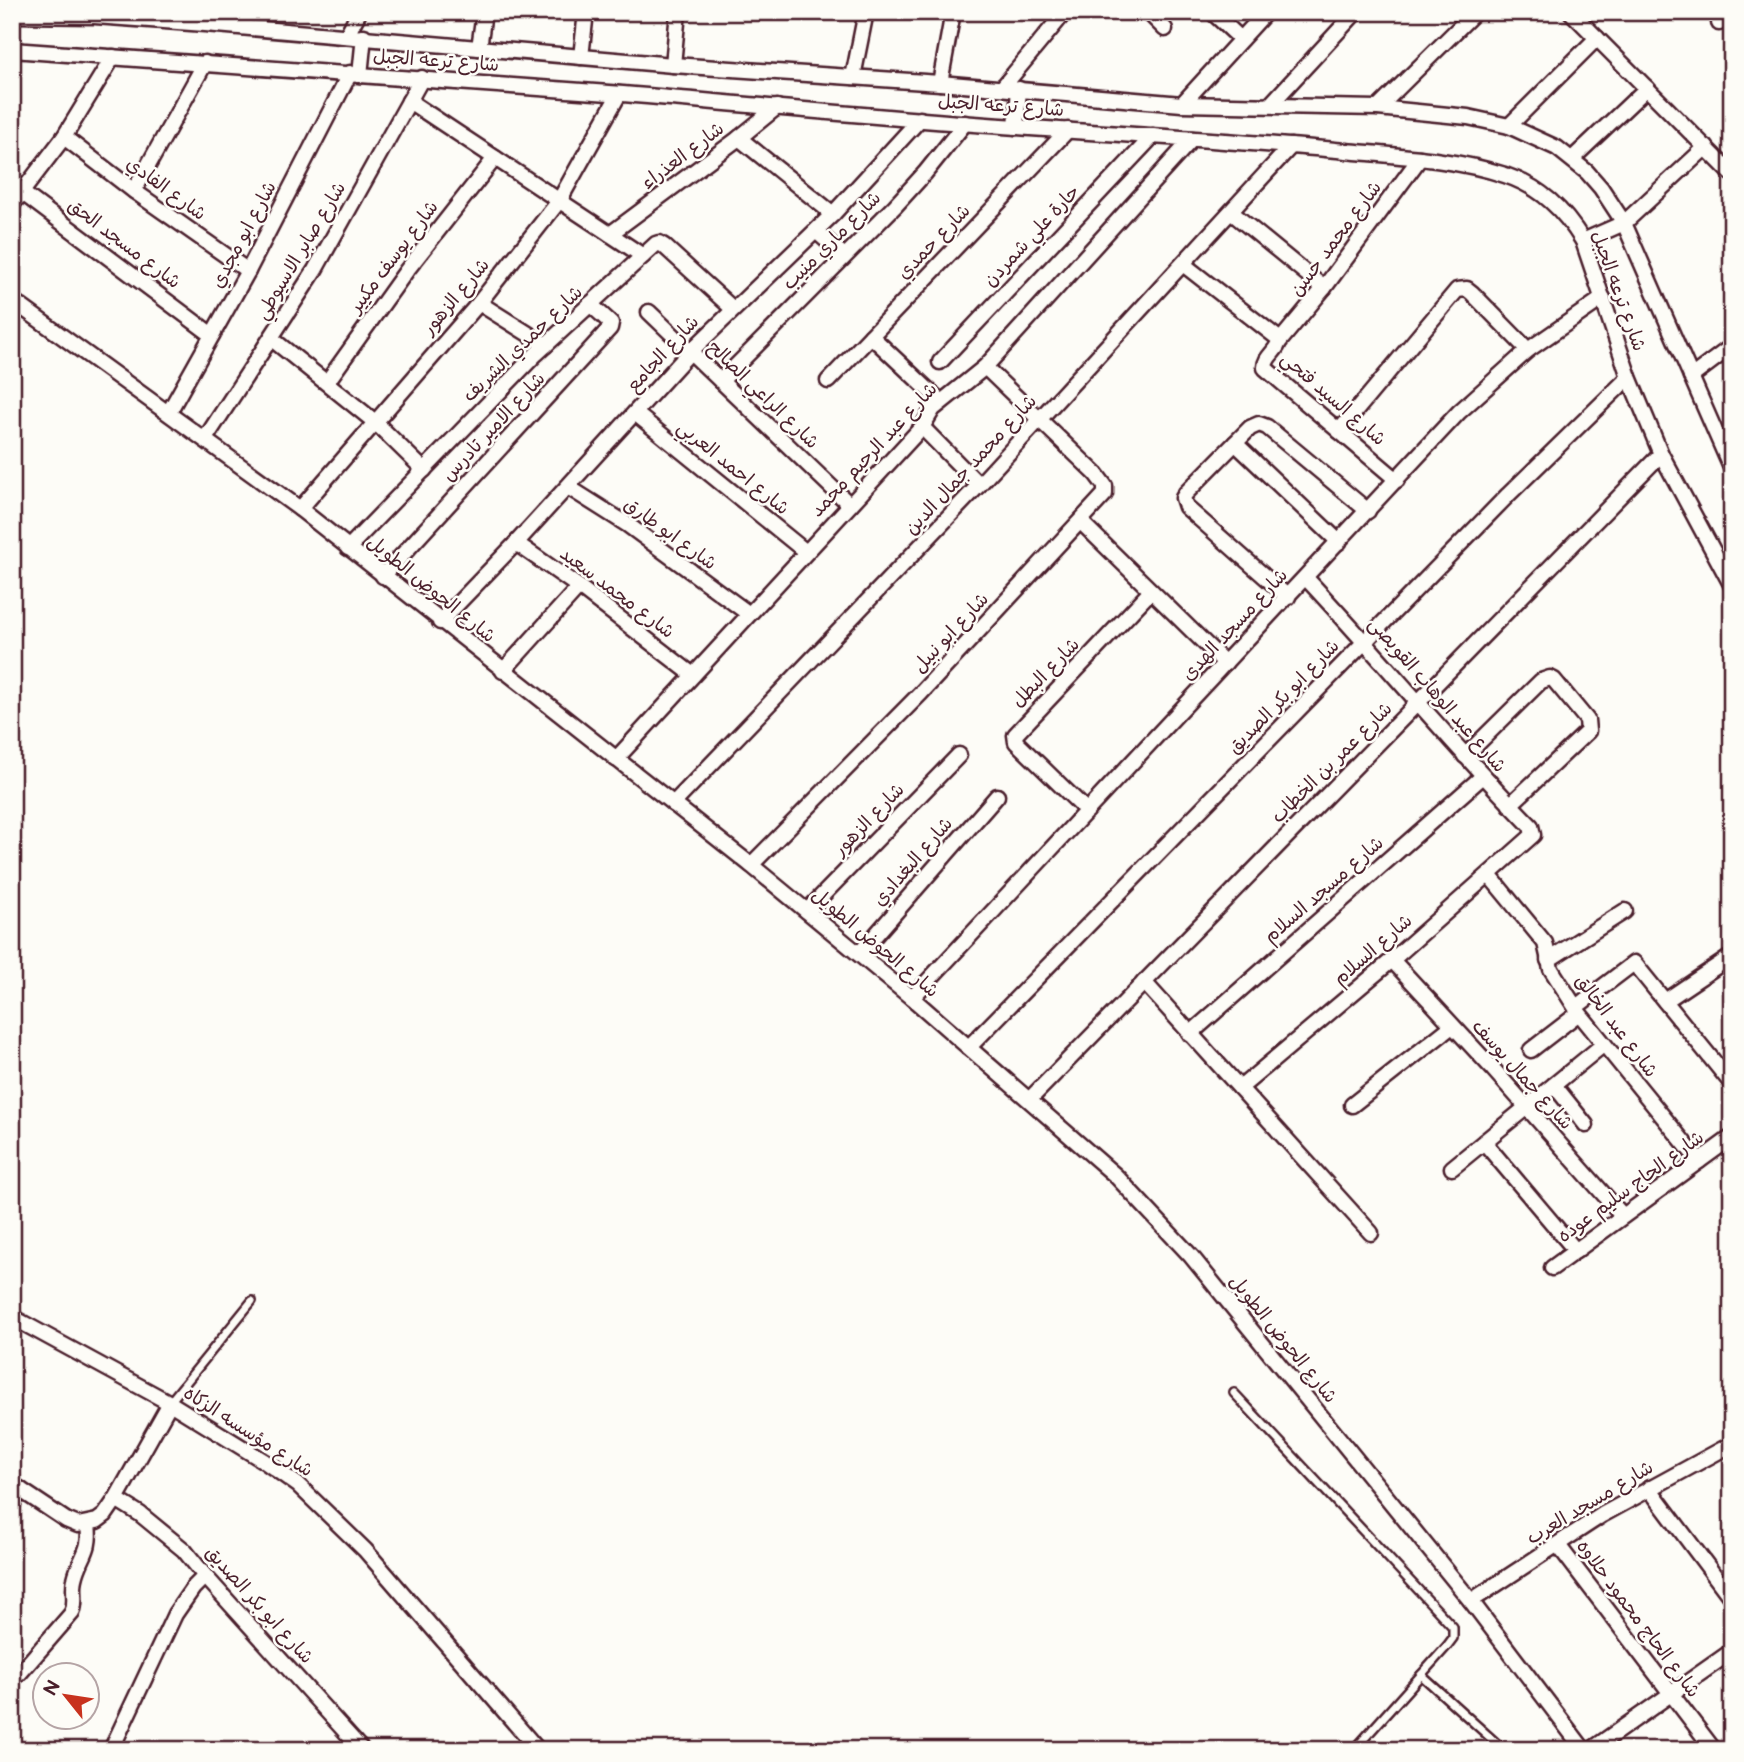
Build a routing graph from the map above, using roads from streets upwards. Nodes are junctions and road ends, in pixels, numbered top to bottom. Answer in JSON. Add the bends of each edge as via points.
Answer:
{"nodes":[{"id":1,"x":359,"y":12,"type":"edge"},
{"id":2,"x":484,"y":12,"type":"edge"},
{"id":3,"x":586,"y":12,"type":"edge"},
{"id":4,"x":678,"y":12,"type":"edge"},
{"id":5,"x":866,"y":12,"type":"edge"},
{"id":6,"x":953,"y":12,"type":"edge"},
{"id":7,"x":1147,"y":12,"type":"edge"},
{"id":8,"x":1212,"y":12,"type":"edge"},
{"id":9,"x":1266,"y":12,"type":"edge"},
{"id":10,"x":1356,"y":12,"type":"edge"},
{"id":11,"x":1475,"y":12,"type":"edge"},
{"id":12,"x":1571,"y":12,"type":"edge"},
{"id":13,"x":1731,"y":12,"type":"edge"},
{"id":14,"x":86,"y":14,"type":"edge"},
{"id":15,"x":12,"y":15,"type":"edge"},
{"id":16,"x":1056,"y":15,"type":"edge"},
{"id":17,"x":1719,"y":23,"type":"dead end"},
{"id":18,"x":1165,"y":29,"type":"dead end"},
{"id":19,"x":347,"y":35,"type":"junction"},
{"id":20,"x":1597,"y":38,"type":"junction"},
{"id":21,"x":1241,"y":39,"type":"junction"},
{"id":22,"x":364,"y":40,"type":"junction"},
{"id":23,"x":479,"y":48,"type":"junction"},
{"id":24,"x":12,"y":50,"type":"edge"},
{"id":25,"x":113,"y":57,"type":"junction"},
{"id":26,"x":581,"y":57,"type":"junction"},
{"id":27,"x":205,"y":63,"type":"junction"},
{"id":28,"x":673,"y":65,"type":"junction"},
{"id":29,"x":357,"y":71,"type":"junction"},
{"id":30,"x":853,"y":77,"type":"junction"},
{"id":31,"x":422,"y":78,"type":"junction"},
{"id":32,"x":940,"y":83,"type":"junction"},
{"id":33,"x":1002,"y":88,"type":"junction"},
{"id":34,"x":1647,"y":88,"type":"junction"},
{"id":35,"x":1018,"y":89,"type":"junction"},
{"id":36,"x":619,"y":94,"type":"junction"},
{"id":37,"x":409,"y":101,"type":"junction"},
{"id":38,"x":1182,"y":104,"type":"junction"},
{"id":39,"x":1270,"y":105,"type":"junction"},
{"id":40,"x":777,"y":107,"type":"junction"},
{"id":41,"x":1378,"y":108,"type":"junction"},
{"id":42,"x":920,"y":119,"type":"junction"},
{"id":43,"x":965,"y":123,"type":"junction"},
{"id":44,"x":1509,"y":126,"type":"junction"},
{"id":45,"x":1016,"y":127,"type":"junction"},
{"id":46,"x":1069,"y":130,"type":"junction"},
{"id":47,"x":1153,"y":136,"type":"junction"},
{"id":48,"x":64,"y":137,"type":"junction"},
{"id":49,"x":739,"y":138,"type":"junction"},
{"id":50,"x":1192,"y":139,"type":"junction"},
{"id":51,"x":1291,"y":146,"type":"junction"},
{"id":52,"x":1706,"y":147,"type":"junction"},
{"id":53,"x":495,"y":158,"type":"junction"},
{"id":54,"x":1420,"y":158,"type":"junction"},
{"id":55,"x":1572,"y":159,"type":"junction"},
{"id":56,"x":1732,"y":174,"type":"edge"},
{"id":57,"x":17,"y":188,"type":"edge"},
{"id":58,"x":134,"y":191,"type":"junction"},
{"id":59,"x":559,"y":201,"type":"junction"},
{"id":60,"x":12,"y":205,"type":"edge"},
{"id":61,"x":1231,"y":212,"type":"junction"},
{"id":62,"x":833,"y":214,"type":"junction"},
{"id":63,"x":1624,"y":223,"type":"junction"},
{"id":64,"x":816,"y":231,"type":"junction"},
{"id":65,"x":610,"y":234,"type":"junction"},
{"id":66,"x":1583,"y":241,"type":"junction"},
{"id":67,"x":844,"y":255,"type":"junction"},
{"id":68,"x":643,"y":256,"type":"junction"},
{"id":69,"x":1183,"y":264,"type":"junction"},
{"id":70,"x":248,"y":271,"type":"junction"},
{"id":71,"x":1324,"y":288,"type":"junction"},
{"id":72,"x":1603,"y":298,"type":"junction"},
{"id":73,"x":12,"y":300,"type":"edge"},
{"id":74,"x":478,"y":303,"type":"junction"},
{"id":75,"x":590,"y":304,"type":"junction"},
{"id":76,"x":733,"y":309,"type":"junction"},
{"id":77,"x":649,"y":312,"type":"dead end"},
{"id":78,"x":212,"y":335,"type":"junction"},
{"id":79,"x":871,"y":336,"type":"junction"},
{"id":80,"x":272,"y":339,"type":"junction"},
{"id":81,"x":1280,"y":341,"type":"junction"},
{"id":82,"x":547,"y":345,"type":"junction"},
{"id":83,"x":1732,"y":346,"type":"edge"},
{"id":84,"x":1528,"y":351,"type":"junction"},
{"id":85,"x":690,"y":352,"type":"junction"},
{"id":86,"x":940,"y":362,"type":"dead end"},
{"id":87,"x":985,"y":367,"type":"junction"},
{"id":88,"x":1629,"y":377,"type":"junction"},
{"id":89,"x":1691,"y":377,"type":"junction"},
{"id":90,"x":721,"y":381,"type":"junction"},
{"id":91,"x":828,"y":381,"type":"dead end"},
{"id":92,"x":327,"y":382,"type":"junction"},
{"id":93,"x":940,"y":401,"type":"junction"},
{"id":94,"x":169,"y":412,"type":"junction"},
{"id":95,"x":635,"y":413,"type":"junction"},
{"id":96,"x":1040,"y":421,"type":"junction"},
{"id":97,"x":374,"y":422,"type":"junction"},
{"id":98,"x":922,"y":427,"type":"junction"},
{"id":99,"x":1339,"y":430,"type":"junction"},
{"id":100,"x":205,"y":439,"type":"junction"},
{"id":101,"x":1726,"y":441,"type":"edge"},
{"id":102,"x":1235,"y":443,"type":"junction"},
{"id":103,"x":1661,"y":454,"type":"junction"},
{"id":104,"x":424,"y":470,"type":"junction"},
{"id":105,"x":1732,"y":470,"type":"edge"},
{"id":106,"x":1397,"y":480,"type":"junction"},
{"id":107,"x":979,"y":485,"type":"junction"},
{"id":108,"x":568,"y":487,"type":"junction"},
{"id":109,"x":850,"y":505,"type":"junction"},
{"id":110,"x":300,"y":509,"type":"junction"},
{"id":111,"x":1368,"y":511,"type":"junction"},
{"id":112,"x":1081,"y":522,"type":"junction"},
{"id":113,"x":1339,"y":542,"type":"junction"},
{"id":114,"x":516,"y":543,"type":"junction"},
{"id":115,"x":348,"y":548,"type":"junction"},
{"id":116,"x":806,"y":552,"type":"junction"},
{"id":117,"x":383,"y":576,"type":"junction"},
{"id":118,"x":1306,"y":578,"type":"junction"},
{"id":119,"x":1732,"y":586,"type":"edge"},
{"id":120,"x":579,"y":587,"type":"junction"},
{"id":121,"x":1151,"y":591,"type":"junction"},
{"id":122,"x":1288,"y":597,"type":"junction"},
{"id":123,"x":749,"y":614,"type":"junction"},
{"id":124,"x":440,"y":622,"type":"junction"},
{"id":125,"x":1365,"y":641,"type":"junction"},
{"id":126,"x":1224,"y":663,"type":"junction"},
{"id":127,"x":503,"y":671,"type":"junction"},
{"id":128,"x":693,"y":675,"type":"junction"},
{"id":129,"x":1419,"y":703,"type":"junction"},
{"id":130,"x":959,"y":755,"type":"dead end"},
{"id":131,"x":1465,"y":756,"type":"junction"},
{"id":132,"x":616,"y":759,"type":"junction"},
{"id":133,"x":1483,"y":776,"type":"junction"},
{"id":134,"x":997,"y":796,"type":"dead end"},
{"id":135,"x":673,"y":804,"type":"junction"},
{"id":136,"x":1510,"y":805,"type":"junction"},
{"id":137,"x":1087,"y":811,"type":"junction"},
{"id":138,"x":1530,"y":840,"type":"joint"},
{"id":139,"x":751,"y":865,"type":"junction"},
{"id":140,"x":1489,"y":875,"type":"junction"},
{"id":141,"x":807,"y":911,"type":"junction"},
{"id":142,"x":1625,"y":911,"type":"dead end"},
{"id":143,"x":859,"y":954,"type":"junction"},
{"id":144,"x":1732,"y":956,"type":"edge"},
{"id":145,"x":1392,"y":960,"type":"junction"},
{"id":146,"x":1548,"y":960,"type":"junction"},
{"id":147,"x":1144,"y":982,"type":"junction"},
{"id":148,"x":912,"y":998,"type":"junction"},
{"id":149,"x":1665,"y":1001,"type":"junction"},
{"id":150,"x":1577,"y":1010,"type":"junction"},
{"id":151,"x":1452,"y":1026,"type":"junction"},
{"id":152,"x":1190,"y":1034,"type":"junction"},
{"id":153,"x":1604,"y":1044,"type":"junction"},
{"id":154,"x":969,"y":1047,"type":"junction"},
{"id":155,"x":1531,"y":1050,"type":"dead end"},
{"id":156,"x":1732,"y":1084,"type":"edge"},
{"id":157,"x":1554,"y":1085,"type":"junction"},
{"id":158,"x":1240,"y":1088,"type":"junction"},
{"id":159,"x":1030,"y":1099,"type":"junction"},
{"id":160,"x":1352,"y":1105,"type":"dead end"},
{"id":161,"x":1526,"y":1107,"type":"junction"},
{"id":162,"x":1586,"y":1125,"type":"dead end"},
{"id":163,"x":1732,"y":1137,"type":"edge"},
{"id":164,"x":1484,"y":1142,"type":"junction"},
{"id":165,"x":1699,"y":1161,"type":"junction"},
{"id":166,"x":1452,"y":1168,"type":"dead end"},
{"id":167,"x":1623,"y":1216,"type":"junction"},
{"id":168,"x":1371,"y":1233,"type":"dead end"},
{"id":169,"x":1576,"y":1251,"type":"junction"},
{"id":170,"x":1552,"y":1268,"type":"dead end"},
{"id":171,"x":12,"y":1317,"type":"edge"},
{"id":172,"x":170,"y":1403,"type":"junction"},
{"id":173,"x":1732,"y":1444,"type":"edge"},
{"id":174,"x":16,"y":1487,"type":"edge"},
{"id":175,"x":1649,"y":1488,"type":"junction"},
{"id":176,"x":116,"y":1499,"type":"junction"},
{"id":177,"x":12,"y":1505,"type":"edge"},
{"id":178,"x":88,"y":1525,"type":"junction"},
{"id":179,"x":1558,"y":1545,"type":"junction"},
{"id":180,"x":205,"y":1576,"type":"junction"},
{"id":181,"x":1732,"y":1599,"type":"edge"},
{"id":182,"x":1471,"y":1601,"type":"junction"},
{"id":183,"x":1732,"y":1651,"type":"edge"},
{"id":184,"x":19,"y":1674,"type":"dead end"},
{"id":185,"x":1671,"y":1694,"type":"junction"},
{"id":186,"x":111,"y":1750,"type":"edge"},
{"id":187,"x":362,"y":1750,"type":"edge"},
{"id":188,"x":538,"y":1750,"type":"edge"},
{"id":189,"x":1584,"y":1750,"type":"edge"},
{"id":190,"x":1591,"y":1750,"type":"edge"},
{"id":191,"x":1714,"y":1750,"type":"edge"}],
"edges":[{"from":1,"to":19,"type":"street"},
{"from":2,"to":23,"type":"street"},
{"from":3,"to":26,"type":"street"},
{"from":4,"to":28,"type":"street"},
{"from":5,"to":30,"type":"street"},
{"from":6,"to":32,"type":"street"},
{"from":7,"to":18,"type":"street"},
{"from":8,"to":21,"type":"street"},
{"from":9,"to":21,"type":"street"},
{"from":10,"to":39,"type":"street"},
{"from":11,"to":41,"type":"street"},
{"from":12,"to":20,"type":"street"},
{"from":13,"to":17,"type":"street"},
{"from":14,"to":15,"type":"street","name":"شارع ترعه الجبل"},
{"from":14,"to":19,"type":"street","name":"شارع ترعه الجبل"},
{"from":16,"to":33,"type":"street"},
{"from":19,"to":22,"type":"street","name":"شارع ترعه الجبل"},
{"from":20,"to":34,"type":"street"},
{"from":20,"to":44,"type":"street"},
{"from":21,"to":38,"type":"street"},
{"from":22,"to":23,"type":"street","name":"شارع ترعه الجبل"},
{"from":22,"to":29,"type":"street"},
{"from":23,"to":26,"type":"street","name":"شارع ترعه الجبل"},
{"from":24,"to":25,"type":"street","name":"شارع ترعه الجبل"},
{"from":25,"to":27,"type":"street","name":"شارع ترعه الجبل"},
{"from":25,"to":48,"type":"street"},
{"from":26,"to":28,"type":"street","name":"شارع ترعه الجبل"},
{"from":27,"to":29,"type":"street","name":"شارع ترعه الجبل"},
{"from":27,"to":58,"type":"street"},
{"from":28,"to":30,"type":"street","name":"شارع ترعه الجبل"},
{"from":29,"to":31,"type":"street","name":"شارع ترعه الجبل"},
{"from":29,"to":70,"type":"street","name":"شارع ابو مجدي"},
{"from":30,"to":32,"type":"street","name":"شارع ترعه الجبل"},
{"from":31,"to":36,"type":"street","name":"شارع ترعه الجبل"},
{"from":31,"to":37,"type":"street","name":"شارع صابر الاسيوطي"},
{"from":32,"to":33,"type":"street","name":"شارع ترعه الجبل"},
{"from":33,"to":35,"type":"street","name":"شارع ترعه الجبل"},
{"from":34,"to":52,"type":"street"},
{"from":34,"to":55,"type":"street"},
{"from":35,"to":38,"type":"street","name":"شارع ترعه الجبل"},
{"from":35,"to":45,"type":"street"},
{"from":36,"to":40,"type":"street","name":"شارع ترعه الجبل"},
{"from":36,"to":59,"type":"street","name":"شارع الزهور"},
{"from":37,"to":53,"type":"street"},
{"from":37,"to":80,"type":"street","name":"شارع صابر الاسيوطي"},
{"from":38,"to":39,"type":"street","name":"شارع ترعه الجبل"},
{"from":39,"to":41,"type":"street","name":"شارع ترعه الجبل"},
{"from":40,"to":42,"type":"street","name":"شارع ترعه الجبل"},
{"from":40,"to":49,"type":"street","name":"شارع العذراء"},
{"from":41,"to":44,"type":"street","name":"شارع ترعه الجبل"},
{"from":42,"to":43,"type":"street","name":"شارع ترعه الجبل"},
{"from":42,"to":62,"type":"street","name":"شارع الجامع"},
{"from":43,"to":45,"type":"street","name":"شارع ترعه الجبل"},
{"from":43,"to":67,"type":"street","name":"شارع ماري منيب","via":[[926,173]]},
{"from":44,"to":55,"type":"street","name":"شارع ترعه الجبل","via":[[1542,139]]},
{"from":45,"to":46,"type":"street","name":"شارع ترعه الجبل"},
{"from":46,"to":47,"type":"street","name":"شارع ترعه الجبل"},
{"from":46,"to":79,"type":"street","name":"شارع حمدي"},
{"from":47,"to":50,"type":"street","name":"شارع ترعه الجبل"},
{"from":47,"to":86,"type":"street","name":"حارة علي شمردن"},
{"from":48,"to":57,"type":"street"},
{"from":48,"to":58,"type":"street","name":"شارع الفادي"},
{"from":49,"to":62,"type":"street"},
{"from":49,"to":65,"type":"street","name":"شارع العذراء"},
{"from":50,"to":51,"type":"street","name":"شارع ترعه الجبل"},
{"from":50,"to":87,"type":"street","name":"شارع عبد الرحيم محمد"},
{"from":51,"to":54,"type":"street","name":"شارع ترعه الجبل"},
{"from":51,"to":61,"type":"street","name":"شارع محمد جمال الدين"},
{"from":52,"to":56,"type":"street"},
{"from":52,"to":63,"type":"street"},
{"from":53,"to":59,"type":"street"},
{"from":53,"to":92,"type":"street","name":"شارع يوسف مكيير"},
{"from":54,"to":66,"type":"street","name":"شارع ترعه الجبل","via":[[1524,182],[1558,206]]},
{"from":54,"to":71,"type":"street","name":"شارع محمد حسن"},
{"from":55,"to":63,"type":"street","name":"شارع ترعه الجبل","via":[[1601,188]]},
{"from":57,"to":60,"type":"street"},
{"from":57,"to":78,"type":"street","name":"شارع مسجد الحق"},
{"from":58,"to":70,"type":"street","name":"شارع الفادي"},
{"from":59,"to":65,"type":"street"},
{"from":59,"to":74,"type":"street","name":"شارع الزهور"},
{"from":61,"to":69,"type":"street","name":"شارع محمد جمال الدين"},
{"from":61,"to":71,"type":"street"},
{"from":62,"to":64,"type":"street","name":"شارع الجامع"},
{"from":63,"to":66,"type":"street"},
{"from":63,"to":89,"type":"street","name":"شارع ترعه الجبل"},
{"from":64,"to":67,"type":"street"},
{"from":64,"to":76,"type":"street","name":"شارع الجامع"},
{"from":65,"to":68,"type":"street"},
{"from":66,"to":72,"type":"street","name":"شارع ترعه الجبل"},
{"from":67,"to":90,"type":"street","name":"شارع ماري منيب"},
{"from":68,"to":75,"type":"street","name":"شارع حمدي الشريف"},
{"from":68,"to":76,"type":"street","via":[[662,244]]},
{"from":69,"to":81,"type":"street","name":"شارع السيد فتحي"},
{"from":69,"to":96,"type":"street","name":"شارع محمد جمال الدين"},
{"from":70,"to":78,"type":"street","name":"شارع ابو مجدي"},
{"from":71,"to":81,"type":"street","name":"شارع محمد حسن"},
{"from":72,"to":84,"type":"street","name":"شارع مسجد الهدى"},
{"from":72,"to":88,"type":"street","name":"شارع ترعه الجبل"},
{"from":73,"to":94,"type":"street","name":"شارع الحوض الطويل"},
{"from":74,"to":82,"type":"street"},
{"from":74,"to":97,"type":"street","name":"شارع الزهور"},
{"from":75,"to":82,"type":"street","name":"شارع حمدي الشريف"},
{"from":75,"to":117,"type":"street","name":"شارع الامير تادرس","via":[[611,323],[610,328]]},
{"from":76,"to":85,"type":"street","name":"شارع الجامع"},
{"from":77,"to":85,"type":"street","name":"شارع الراعي الصالح"},
{"from":78,"to":94,"type":"street","name":"شارع ابو مجدي"},
{"from":79,"to":91,"type":"street","name":"شارع حمدي"},
{"from":79,"to":93,"type":"street"},
{"from":80,"to":92,"type":"street"},
{"from":80,"to":100,"type":"street","name":"شارع صابر الاسيوطي"},
{"from":81,"to":99,"type":"street","name":"شارع السيد فتحي","via":[[1265,368]]},
{"from":82,"to":104,"type":"street","name":"شارع حمدي الشريف"},
{"from":83,"to":89,"type":"street"},
{"from":84,"to":99,"type":"street","via":[[1472,293],[1457,290]]},
{"from":84,"to":106,"type":"street","name":"شارع مسجد الهدى","via":[[1459,412]]},
{"from":85,"to":90,"type":"street","name":"شارع الراعي الصالح"},
{"from":85,"to":95,"type":"street","name":"شارع الجامع"},
{"from":87,"to":93,"type":"street","name":"شارع عبد الرحيم محمد"},
{"from":87,"to":96,"type":"street"},
{"from":88,"to":103,"type":"street","name":"شارع ترعه الجبل"},
{"from":88,"to":125,"type":"street","name":"شارع ابو بكر الصديق"},
{"from":89,"to":101,"type":"street","name":"شارع ترعه الجبل"},
{"from":90,"to":109,"type":"street","name":"شارع الراعي الصالح"},
{"from":92,"to":97,"type":"street"},
{"from":93,"to":98,"type":"street","name":"شارع عبد الرحيم محمد"},
{"from":94,"to":100,"type":"street","name":"شارع الحوض الطويل"},
{"from":95,"to":108,"type":"street","name":"شارع الجامع"},
{"from":95,"to":116,"type":"street","name":"شارع احمد العربي"},
{"from":96,"to":107,"type":"street","name":"شارع محمد جمال الدين"},
{"from":96,"to":112,"type":"street","name":"شارع ابو نبيل","via":[[1105,486],[1105,494]]},
{"from":97,"to":104,"type":"street"},
{"from":97,"to":110,"type":"street","name":"شارع الزهور"},
{"from":98,"to":107,"type":"street"},
{"from":98,"to":109,"type":"street","name":"شارع عبد الرحيم محمد"},
{"from":99,"to":106,"type":"street","name":"شارع السيد فتحي"},
{"from":100,"to":110,"type":"street","name":"شارع الحوض الطويل"},
{"from":101,"to":105,"type":"street","name":"شارع ترعه الجبل"},
{"from":102,"to":111,"type":"street","via":[[1254,425],[1263,425]]},
{"from":102,"to":113,"type":"street"},
{"from":102,"to":122,"type":"street","via":[[1183,498],[1186,506]]},
{"from":103,"to":119,"type":"street","name":"شارع ترعه الجبل"},
{"from":103,"to":129,"type":"street","name":"شارع عمر بن الخطاب"},
{"from":104,"to":115,"type":"street","name":"شارع حمدي الشريف"},
{"from":106,"to":111,"type":"street","name":"شارع مسجد الهدى"},
{"from":107,"to":135,"type":"street","name":"شارع محمد جمال الدين"},
{"from":108,"to":114,"type":"street","name":"شارع الجامع"},
{"from":108,"to":123,"type":"street","name":"شارع ابو طارق"},
{"from":109,"to":116,"type":"street","name":"شارع عبد الرحيم محمد"},
{"from":110,"to":115,"type":"street","name":"شارع الحوض الطويل"},
{"from":111,"to":113,"type":"street","name":"شارع مسجد الهدى"},
{"from":112,"to":121,"type":"street"},
{"from":112,"to":139,"type":"street","name":"شارع ابو نبيل","via":[[921,694]]},
{"from":113,"to":118,"type":"street","name":"شارع مسجد الهدى"},
{"from":114,"to":120,"type":"street","name":"شارع محمد سعيد"},
{"from":114,"to":124,"type":"street","name":"شارع الجامع"},
{"from":115,"to":117,"type":"street","name":"شارع الحوض الطويل"},
{"from":116,"to":123,"type":"street","name":"شارع عبد الرحيم محمد"},
{"from":117,"to":124,"type":"street","name":"شارع الحوض الطويل"},
{"from":118,"to":122,"type":"street","name":"شارع مسجد الهدى"},
{"from":118,"to":125,"type":"street","name":"شارع عبد الوهاب القويصى"},
{"from":120,"to":127,"type":"street"},
{"from":120,"to":128,"type":"street","name":"شارع محمد سعيد"},
{"from":121,"to":126,"type":"street"},
{"from":121,"to":137,"type":"street","name":"شارع البطل","via":[[1014,735]]},
{"from":122,"to":126,"type":"street","name":"شارع مسجد الهدى"},
{"from":123,"to":128,"type":"street","name":"شارع عبد الرحيم محمد"},
{"from":124,"to":127,"type":"street","name":"شارع الحوض الطويل"},
{"from":125,"to":129,"type":"street","name":"شارع عبد الوهاب القويصى"},
{"from":125,"to":154,"type":"street","name":"شارع ابو بكر الصديق"},
{"from":126,"to":137,"type":"street","name":"شارع مسجد الهدى"},
{"from":127,"to":132,"type":"street","name":"شارع الحوض الطويل"},
{"from":128,"to":132,"type":"street","name":"شارع عبد الرحيم محمد"},
{"from":129,"to":131,"type":"street","name":"شارع عبد الوهاب القويصى"},
{"from":129,"to":147,"type":"street","name":"شارع عمر بن الخطاب"},
{"from":130,"to":141,"type":"street","name":"شارع الزهور"},
{"from":131,"to":133,"type":"street","name":"شارع عبد الوهاب القويصى"},
{"from":131,"to":136,"type":"street","via":[[1541,681],[1554,680],[1587,720],[1588,732]]},
{"from":132,"to":135,"type":"street","name":"شارع الحوض الطويل"},
{"from":133,"to":136,"type":"street","name":"شارع عبد الوهاب القويصى"},
{"from":133,"to":152,"type":"street","name":"شارع مسجد السلام"},
{"from":134,"to":143,"type":"street","name":"شارع البغدادي"},
{"from":135,"to":139,"type":"street","name":"شارع الحوض الطويل"},
{"from":136,"to":138,"type":"street","name":"شارع عبد الوهاب القويصى","via":[[1531,827]]},
{"from":137,"to":148,"type":"street","name":"شارع مسجد الهدى"},
{"from":138,"to":140,"type":"street","name":"شارع السلام"},
{"from":139,"to":141,"type":"street","name":"شارع الحوض الطويل"},
{"from":140,"to":145,"type":"street","name":"شارع السلام"},
{"from":140,"to":146,"type":"street","name":"شارع عبد الخالق","via":[[1545,943]]},
{"from":141,"to":143,"type":"street","name":"شارع الحوض الطويل"},
{"from":142,"to":146,"type":"street"},
{"from":143,"to":148,"type":"street","name":"شارع الحوض الطويل"},
{"from":144,"to":149,"type":"street"},
{"from":145,"to":151,"type":"street","name":"شارع جمال يوسف"},
{"from":145,"to":158,"type":"street","name":"شارع السلام"},
{"from":146,"to":150,"type":"street","name":"شارع عبد الخالق"},
{"from":147,"to":152,"type":"street"},
{"from":147,"to":159,"type":"street","name":"شارع عمر بن الخطاب"},
{"from":148,"to":154,"type":"street","name":"شارع الحوض الطويل"},
{"from":149,"to":150,"type":"street","via":[[1633,962]]},
{"from":149,"to":156,"type":"street"},
{"from":150,"to":153,"type":"street","name":"شارع عبد الخالق"},
{"from":150,"to":155,"type":"street"},
{"from":151,"to":160,"type":"street"},
{"from":151,"to":161,"type":"street","name":"شارع جمال يوسف"},
{"from":152,"to":158,"type":"street"},
{"from":153,"to":157,"type":"street"},
{"from":153,"to":165,"type":"street","name":"شارع عبد الخالق"},
{"from":154,"to":159,"type":"street","name":"شارع الحوض الطويل"},
{"from":157,"to":161,"type":"street"},
{"from":157,"to":162,"type":"street"},
{"from":158,"to":168,"type":"street"},
{"from":159,"to":182,"type":"street","name":"شارع الحوض الطويل","via":[[1167,1228]]},
{"from":161,"to":164,"type":"street"},
{"from":161,"to":167,"type":"street","name":"شارع جمال يوسف"},
{"from":163,"to":165,"type":"street","name":"شارع الحاج سليم عوده"},
{"from":164,"to":166,"type":"street"},
{"from":164,"to":169,"type":"street"},
{"from":165,"to":167,"type":"street","name":"شارع الحاج سليم عوده"},
{"from":167,"to":169,"type":"street","name":"شارع الحاج سليم عوده"},
{"from":169,"to":170,"type":"street","name":"شارع الحاج سليم عوده"},
{"from":171,"to":172,"type":"street","name":"شارع مؤسسه الزكاه"},
{"from":172,"to":176,"type":"street"},
{"from":172,"to":188,"type":"street","name":"شارع مؤسسه الزكاه","via":[[264,1461],[333,1517]]},
{"from":173,"to":175,"type":"street","name":"شارع مسجد العرب"},
{"from":174,"to":177,"type":"street"},
{"from":174,"to":178,"type":"street","via":[[66,1520]]},
{"from":175,"to":179,"type":"street","name":"شارع مسجد العرب"},
{"from":175,"to":181,"type":"street"},
{"from":176,"to":178,"type":"street","via":[[105,1515]]},
{"from":176,"to":180,"type":"street","name":"شارع ابو بكر الصديق","via":[[184,1550]]},
{"from":178,"to":184,"type":"street","via":[[90,1542],[75,1577],[76,1605]]},
{"from":179,"to":182,"type":"street","name":"شارع مسجد العرب"},
{"from":179,"to":185,"type":"street","name":"شارع الحاج محمود حلاوه"},
{"from":180,"to":186,"type":"street","via":[[175,1614]]},
{"from":180,"to":187,"type":"street","name":"شارع ابو بكر الصديق"},
{"from":182,"to":189,"type":"street","name":"شارع الحوض الطويل"},
{"from":183,"to":185,"type":"street"},
{"from":185,"to":190,"type":"street"},
{"from":185,"to":191,"type":"street","name":"شارع الحاج محمود حلاوه"}]}
